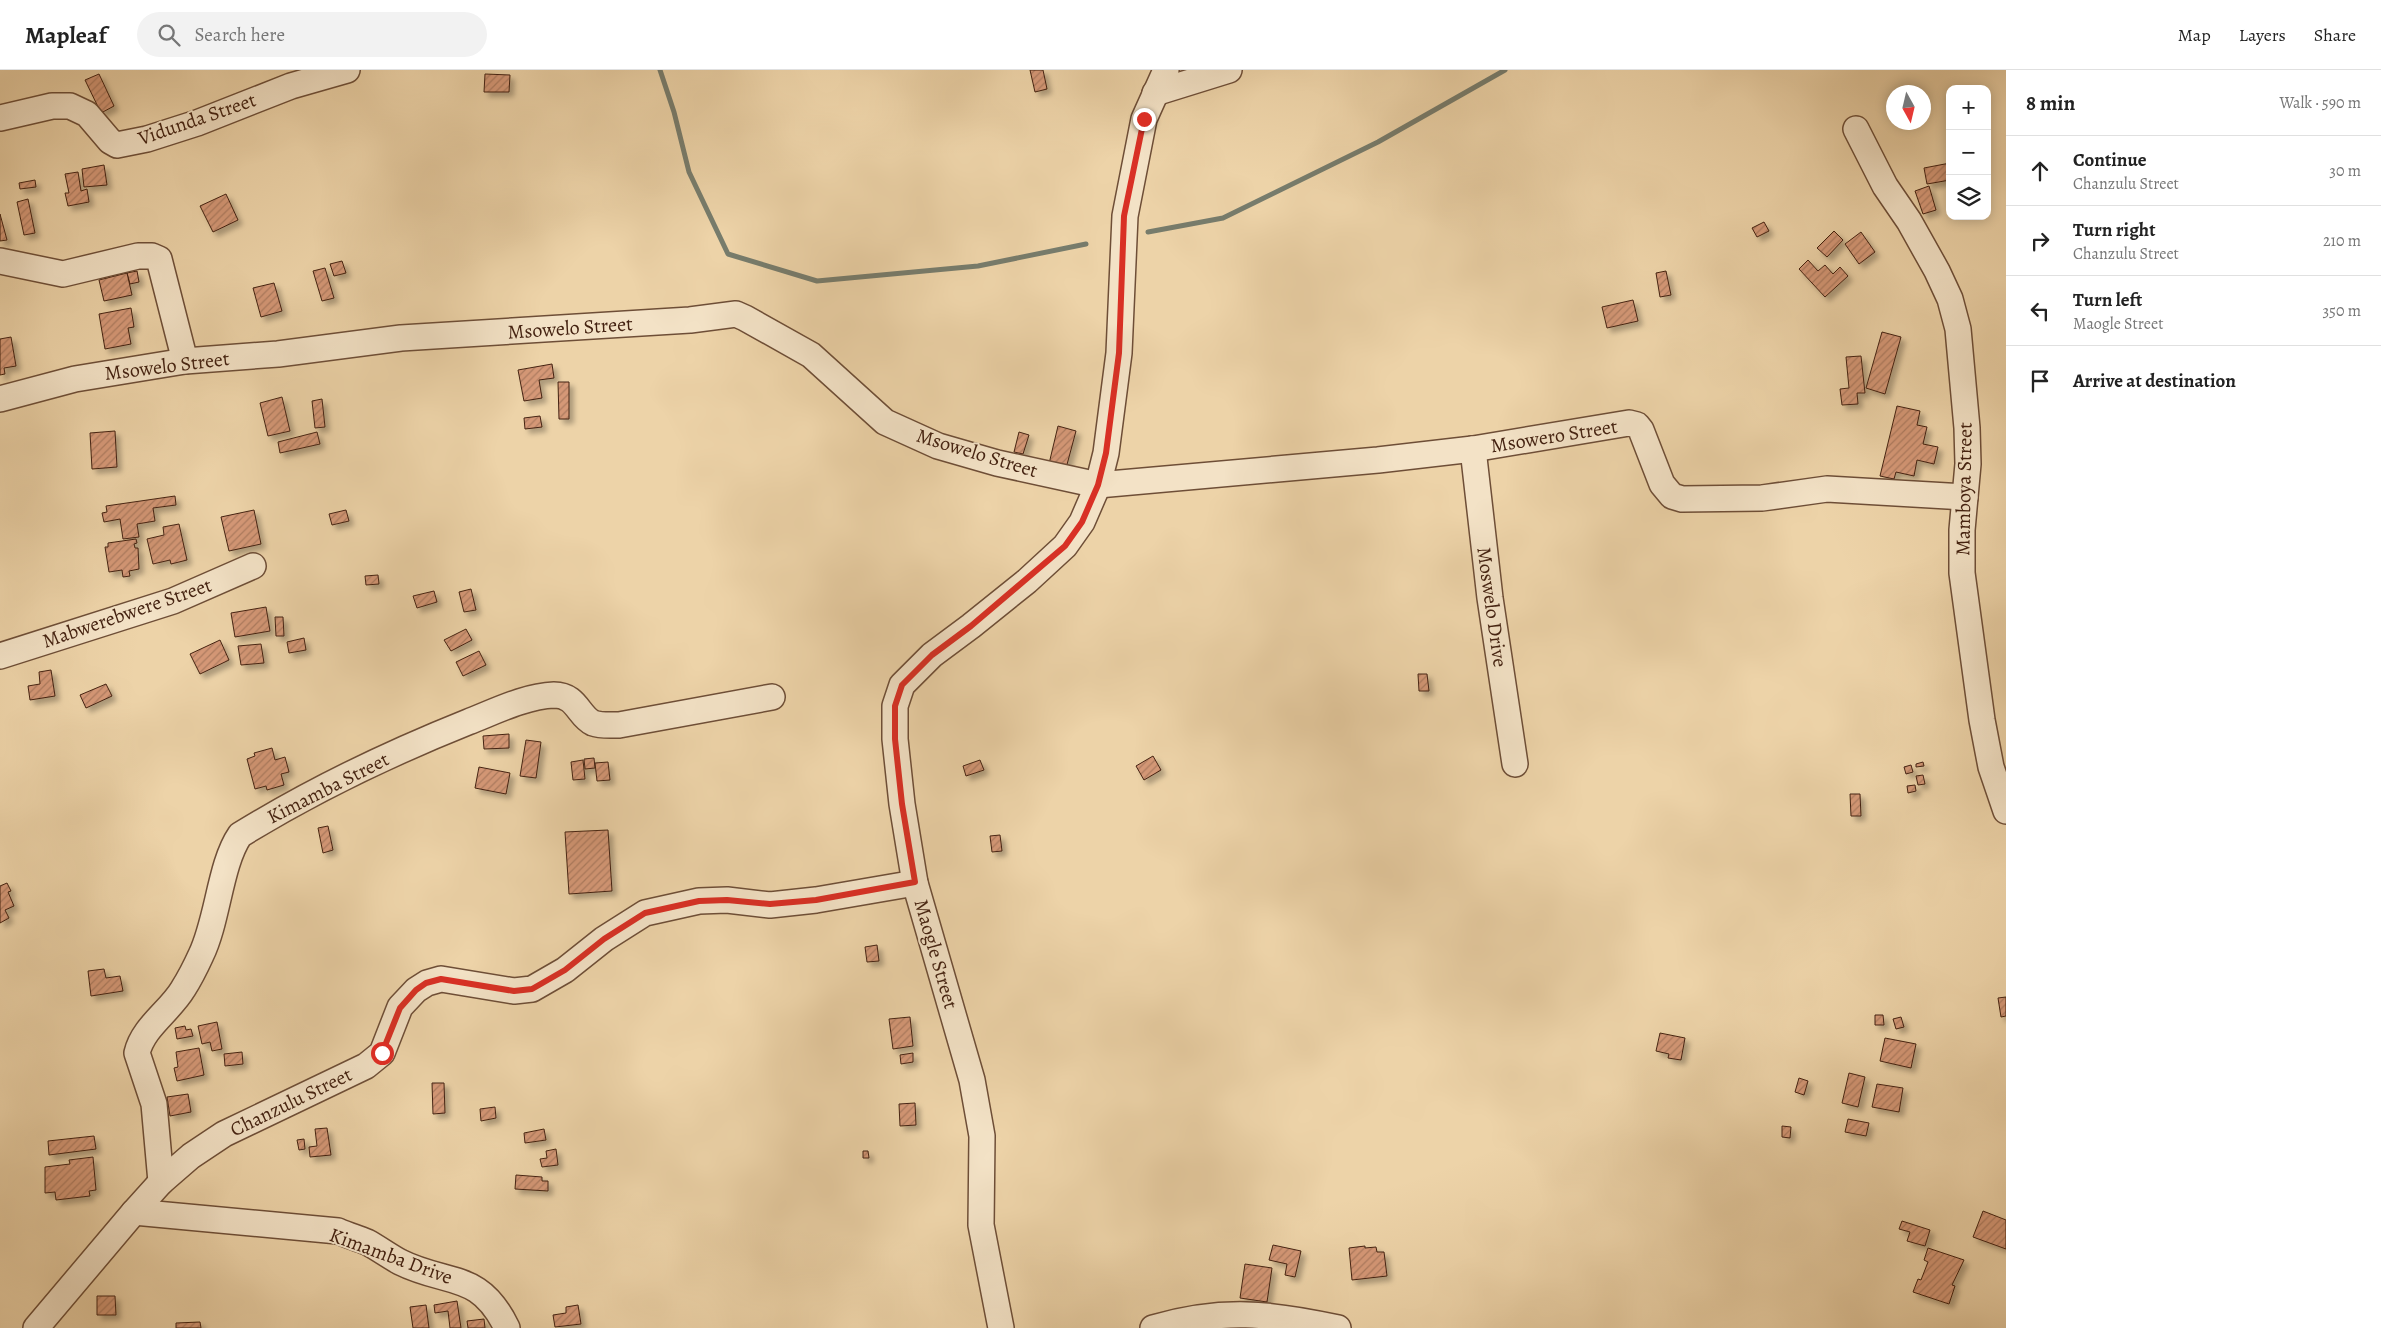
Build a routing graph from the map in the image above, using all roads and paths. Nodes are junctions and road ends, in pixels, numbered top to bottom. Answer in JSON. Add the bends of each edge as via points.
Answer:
{"nodes":[{"id":1,"x":347,"y":70,"type":"edge"},
{"id":2,"x":1166,"y":70,"type":"edge"},
{"id":3,"x":1229,"y":70,"type":"edge"},
{"id":4,"x":1155,"y":93,"type":"junction"},
{"id":5,"x":0,"y":118,"type":"edge"},
{"id":6,"x":1856,"y":128,"type":"dead end"},
{"id":7,"x":0,"y":262,"type":"edge"},
{"id":8,"x":185,"y":361,"type":"junction"},
{"id":9,"x":0,"y":399,"type":"edge"},
{"id":10,"x":1473,"y":449,"type":"junction"},
{"id":11,"x":1098,"y":485,"type":"junction"},
{"id":12,"x":1965,"y":497,"type":"junction"},
{"id":13,"x":253,"y":566,"type":"dead end"},
{"id":14,"x":0,"y":656,"type":"edge"},
{"id":15,"x":772,"y":697,"type":"dead end"},
{"id":16,"x":1515,"y":764,"type":"dead end"},
{"id":17,"x":2006,"y":811,"type":"edge"},
{"id":18,"x":915,"y":882,"type":"junction"},
{"id":19,"x":161,"y":1182,"type":"junction"},
{"id":20,"x":134,"y":1212,"type":"junction"},
{"id":21,"x":36,"y":1328,"type":"edge"},
{"id":22,"x":507,"y":1328,"type":"edge"},
{"id":23,"x":1001,"y":1328,"type":"edge"},
{"id":24,"x":1153,"y":1328,"type":"edge"},
{"id":25,"x":1338,"y":1328,"type":"edge"}],
"edges":[{"from":1,"to":5,"type":"street","name":"Vidunda Street","via":[[291,86],[147,140],[117,145],[87,114],[70,106],[52,106]]},
{"from":2,"to":4,"type":"street","name":"Maogle Street"},
{"from":3,"to":4,"type":"street"},
{"from":4,"to":11,"type":"street","name":"Maogle Street","via":[[1144,119],[1124,216],[1119,353],[1106,453]]},
{"from":6,"to":12,"type":"street","name":"Mamboya Street","via":[[1885,186],[1909,221],[1950,299],[1958,329],[1967,428]]},
{"from":7,"to":8,"type":"street","via":[[63,274],[138,256],[152,256],[159,260]]},
{"from":8,"to":9,"type":"street","name":"Msowelo Street","via":[[75,379]]},
{"from":8,"to":11,"type":"street","name":"Msowelo Street","via":[[278,354],[401,338],[690,320],[736,314],[811,355],[885,422],[938,446],[997,463]]},
{"from":10,"to":11,"type":"street","name":"Msowero Street"},
{"from":10,"to":12,"type":"street","name":"Msowero Street","via":[[1630,423],[1641,430],[1662,484],[1672,496],[1682,499],[1762,498],[1827,489]]},
{"from":10,"to":16,"type":"street","name":"Moswelo Drive","via":[[1490,598]]},
{"from":11,"to":18,"type":"street","name":"Maogle Street","via":[[1082,522],[1065,546],[932,655],[902,685],[895,706],[895,739]]},
{"from":12,"to":17,"type":"street","name":"Mamboya Street","via":[[1962,572],[1982,720],[1991,767]]},
{"from":13,"to":14,"type":"street","name":"Mabwerebwere Street","via":[[173,601]]},
{"from":15,"to":19,"type":"street","name":"Kimamba Street","via":[[619,725],[590,722],[567,698],[556,695],[537,698],[457,726],[339,778],[240,835],[233,845],[202,953],[183,989],[144,1035],[137,1053],[154,1104]]},
{"from":18,"to":19,"type":"street","name":"Chanzulu Street","via":[[816,900],[770,904],[699,901],[645,913],[604,939],[565,970],[532,989],[514,991],[441,979],[426,983],[400,1008],[382,1053],[366,1066],[224,1134]]},
{"from":18,"to":23,"type":"street","name":"Maogle Street","via":[[972,1080],[982,1136],[981,1225]]},
{"from":19,"to":20,"type":"street","name":"Chanzulu Street"},
{"from":20,"to":21,"type":"street","name":"Chanzulu Street"},
{"from":20,"to":22,"type":"street","name":"Kimamba Drive","via":[[338,1231],[367,1242],[401,1262],[463,1282],[486,1295]]},
{"from":24,"to":25,"type":"street","via":[[1182,1320],[1229,1314],[1289,1318]]}]}
